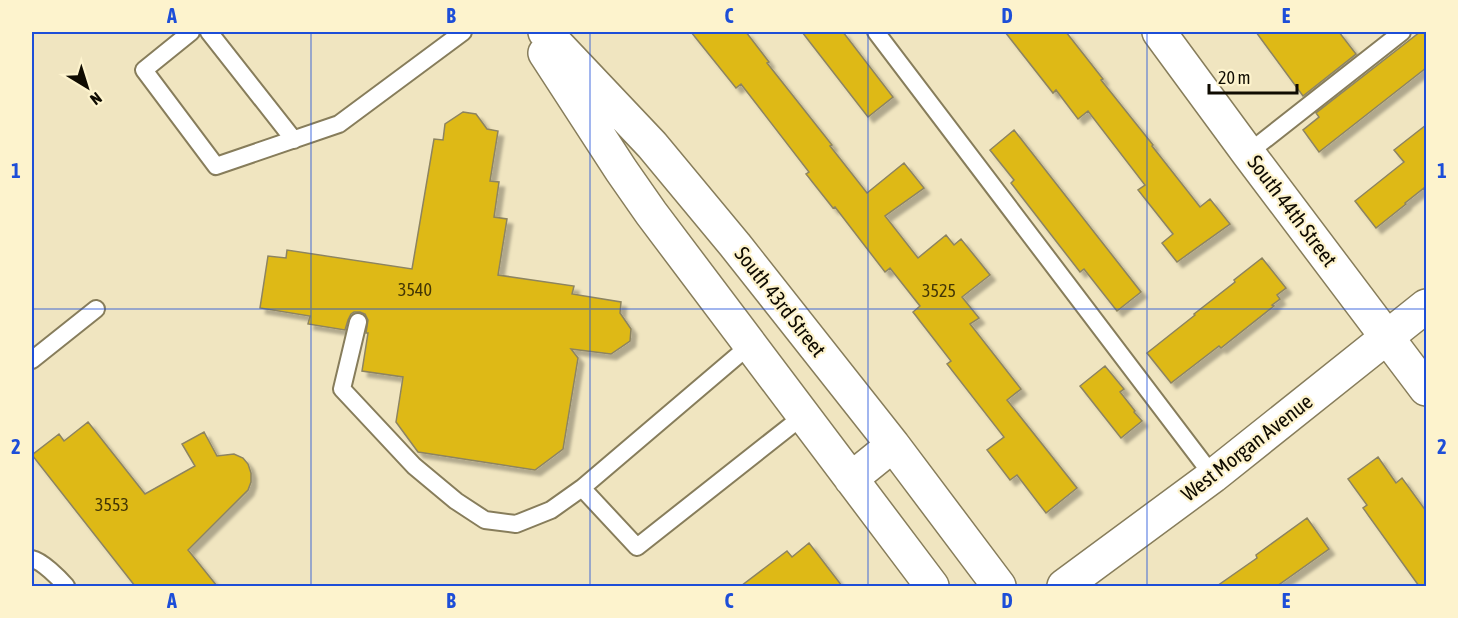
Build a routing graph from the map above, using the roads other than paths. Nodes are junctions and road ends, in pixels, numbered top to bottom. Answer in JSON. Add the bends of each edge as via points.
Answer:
{"nodes":[{"id":1,"x":191,"y":32,"type":"edge"},
{"id":2,"x":208,"y":32,"type":"edge"},
{"id":3,"x":463,"y":32,"type":"edge"},
{"id":4,"x":530,"y":32,"type":"edge"},
{"id":5,"x":545,"y":32,"type":"edge"},
{"id":6,"x":876,"y":32,"type":"edge"},
{"id":7,"x":1159,"y":32,"type":"edge"},
{"id":8,"x":1402,"y":32,"type":"edge"},
{"id":9,"x":294,"y":140,"type":"junction"},
{"id":10,"x":1248,"y":153,"type":"junction"},
{"id":11,"x":1426,"y":306,"type":"edge"},
{"id":12,"x":96,"y":309,"type":"dead end"},
{"id":13,"x":358,"y":322,"type":"dead end"},
{"id":14,"x":1387,"y":337,"type":"junction"},
{"id":15,"x":750,"y":345,"type":"junction"},
{"id":16,"x":32,"y":360,"type":"edge"},
{"id":17,"x":1426,"y":390,"type":"edge"},
{"id":18,"x":803,"y":416,"type":"junction"},
{"id":19,"x":893,"y":445,"type":"junction"},
{"id":20,"x":1213,"y":476,"type":"junction"},
{"id":21,"x":851,"y":479,"type":"junction"},
{"id":22,"x":582,"y":488,"type":"junction"},
{"id":23,"x":32,"y":559,"type":"edge"},
{"id":24,"x":66,"y":586,"type":"edge"},
{"id":25,"x":932,"y":586,"type":"edge"},
{"id":26,"x":999,"y":586,"type":"edge"},
{"id":27,"x":1064,"y":586,"type":"edge"}],
"edges":[{"from":1,"to":9,"type":"lane","via":[[144,70],[216,166]]},
{"from":2,"to":9,"type":"lane"},
{"from":3,"to":9,"type":"lane","via":[[339,124]]},
{"from":4,"to":15,"type":"main road","via":[[633,188]]},
{"from":5,"to":19,"type":"main road","name":"South 43rd Street","via":[[652,145]]},
{"from":6,"to":20,"type":"lane"},
{"from":7,"to":10,"type":"main road","name":"South 44th Street"},
{"from":8,"to":10,"type":"lane"},
{"from":10,"to":14,"type":"main road","name":"South 44th Street"},
{"from":11,"to":14,"type":"main road","name":"West Morgan Avenue"},
{"from":12,"to":16,"type":"lane"},
{"from":13,"to":22,"type":"lane","via":[[342,390],[414,466],[456,501],[485,520],[516,524],[551,510]]},
{"from":14,"to":17,"type":"main road","name":"South 44th Street"},
{"from":14,"to":20,"type":"main road","name":"West Morgan Avenue"},
{"from":15,"to":18,"type":"main road"},
{"from":15,"to":22,"type":"lane"},
{"from":18,"to":21,"type":"main road"},
{"from":18,"to":22,"type":"lane","via":[[637,547]]},
{"from":19,"to":21,"type":"main road"},
{"from":19,"to":26,"type":"main road","name":"South 43rd Street"},
{"from":20,"to":27,"type":"main road","name":"West Morgan Avenue"},
{"from":21,"to":25,"type":"main road"},
{"from":23,"to":24,"type":"lane"}]}
